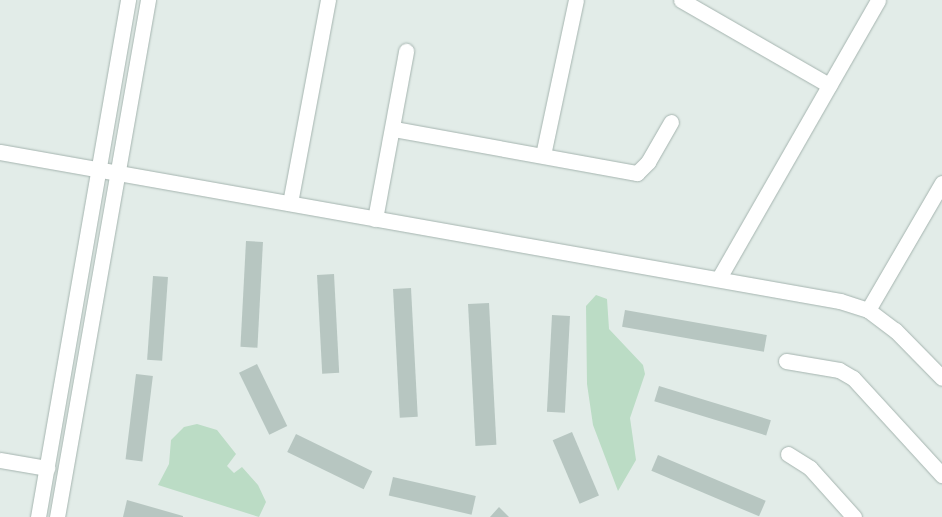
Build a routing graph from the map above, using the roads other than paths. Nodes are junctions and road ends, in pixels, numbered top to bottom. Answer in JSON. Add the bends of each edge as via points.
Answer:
{"nodes":[{"id":1,"x":128,"y":0,"type":"edge"},
{"id":2,"x":148,"y":0,"type":"edge"},
{"id":3,"x":328,"y":0,"type":"edge"},
{"id":4,"x":576,"y":0,"type":"edge"},
{"id":5,"x":681,"y":0,"type":"edge"},
{"id":6,"x":878,"y":0,"type":"edge"},
{"id":7,"x":406,"y":51,"type":"dead end"},
{"id":8,"x":829,"y":85,"type":"junction"},
{"id":9,"x":671,"y":122,"type":"dead end"},
{"id":10,"x":394,"y":130,"type":"junction"},
{"id":11,"x":0,"y":152,"type":"edge"},
{"id":12,"x":543,"y":155,"type":"junction"},
{"id":13,"x":98,"y":170,"type":"junction"},
{"id":14,"x":119,"y":173,"type":"junction"},
{"id":15,"x":942,"y":182,"type":"edge"},
{"id":16,"x":290,"y":203,"type":"junction"},
{"id":17,"x":375,"y":219,"type":"junction"},
{"id":18,"x":719,"y":278,"type":"junction"},
{"id":19,"x":868,"y":310,"type":"junction"},
{"id":20,"x":786,"y":361,"type":"dead end"},
{"id":21,"x":942,"y":378,"type":"edge"},
{"id":22,"x":788,"y":454,"type":"dead end"},
{"id":23,"x":0,"y":460,"type":"edge"},
{"id":24,"x":46,"y":468,"type":"junction"},
{"id":25,"x":942,"y":475,"type":"edge"},
{"id":26,"x":38,"y":517,"type":"edge"},
{"id":27,"x":57,"y":517,"type":"edge"},
{"id":28,"x":854,"y":517,"type":"edge"}],
"edges":[{"from":1,"to":13,"type":"street"},
{"from":2,"to":14,"type":"street"},
{"from":3,"to":16,"type":"street"},
{"from":4,"to":12,"type":"street"},
{"from":5,"to":8,"type":"street"},
{"from":6,"to":8,"type":"street"},
{"from":7,"to":10,"type":"street"},
{"from":8,"to":18,"type":"street"},
{"from":9,"to":12,"type":"street","via":[[648,162],[636,173]]},
{"from":10,"to":12,"type":"street"},
{"from":10,"to":17,"type":"street"},
{"from":11,"to":13,"type":"street"},
{"from":13,"to":14,"type":"street"},
{"from":13,"to":24,"type":"street"},
{"from":14,"to":16,"type":"street"},
{"from":14,"to":27,"type":"street"},
{"from":15,"to":19,"type":"street"},
{"from":16,"to":17,"type":"street"},
{"from":17,"to":18,"type":"street"},
{"from":18,"to":19,"type":"street"},
{"from":19,"to":21,"type":"street","via":[[895,330]]},
{"from":20,"to":25,"type":"street","via":[[840,370],[853,378]]},
{"from":22,"to":28,"type":"street","via":[[810,468]]},
{"from":23,"to":24,"type":"street"},
{"from":24,"to":26,"type":"street"}]}
